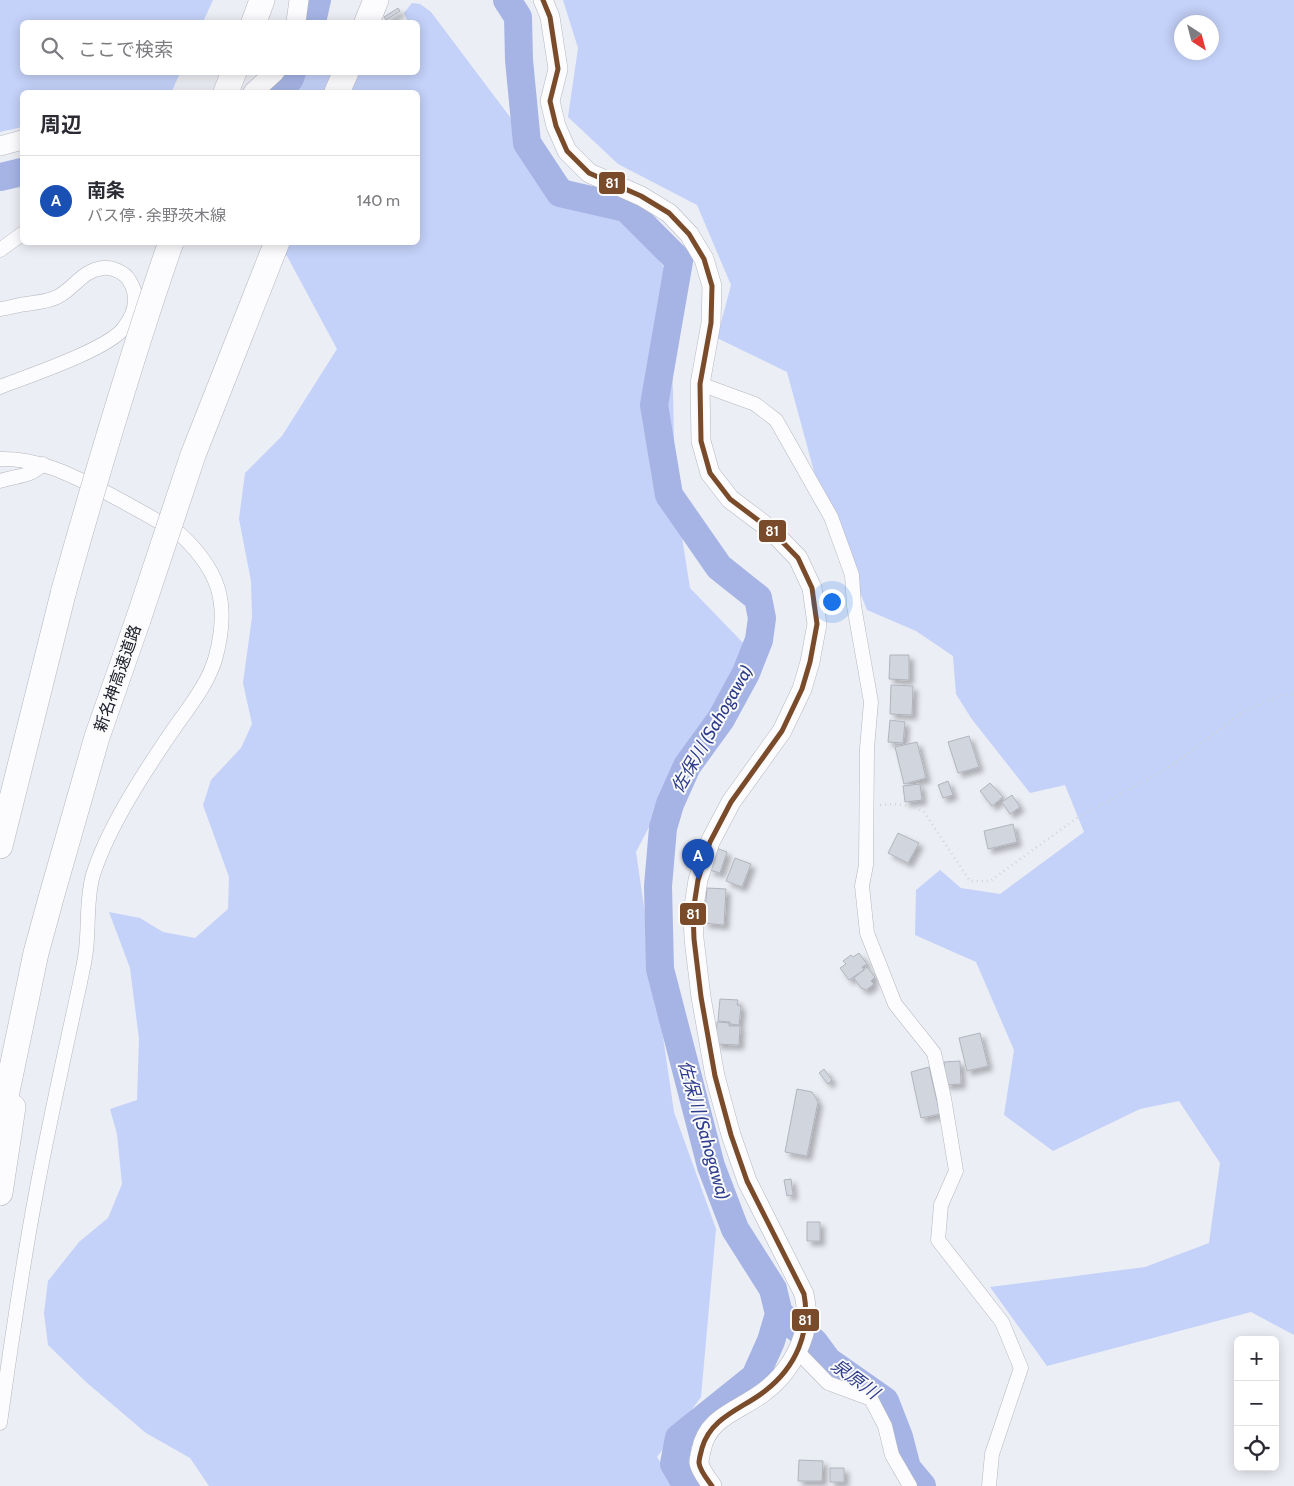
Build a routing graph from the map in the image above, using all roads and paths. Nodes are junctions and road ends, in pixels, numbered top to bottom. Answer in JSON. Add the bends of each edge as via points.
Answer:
{"nodes":[{"id":1,"x":262,"y":0,"type":"edge"},
{"id":2,"x":299,"y":0,"type":"edge"},
{"id":3,"x":376,"y":0,"type":"edge"},
{"id":4,"x":543,"y":0,"type":"edge"},
{"id":5,"x":255,"y":20,"type":"edge"},
{"id":6,"x":296,"y":20,"type":"edge"},
{"id":7,"x":368,"y":20,"type":"edge"},
{"id":8,"x":233,"y":75,"type":"edge"},
{"id":9,"x":272,"y":75,"type":"edge"},
{"id":10,"x":345,"y":75,"type":"edge"},
{"id":11,"x":227,"y":90,"type":"edge"},
{"id":12,"x":255,"y":90,"type":"edge"},
{"id":13,"x":338,"y":90,"type":"edge"},
{"id":14,"x":20,"y":141,"type":"edge"},
{"id":15,"x":0,"y":146,"type":"edge"},
{"id":16,"x":20,"y":235,"type":"edge"},
{"id":17,"x":170,"y":245,"type":"edge"},
{"id":18,"x":276,"y":245,"type":"edge"},
{"id":19,"x":0,"y":250,"type":"edge"},
{"id":20,"x":0,"y":309,"type":"edge"},
{"id":21,"x":700,"y":384,"type":"junction"},
{"id":22,"x":0,"y":387,"type":"edge"},
{"id":23,"x":0,"y":459,"type":"edge"},
{"id":24,"x":43,"y":464,"type":"junction"},
{"id":25,"x":0,"y":481,"type":"edge"},
{"id":26,"x":1294,"y":692,"type":"edge"},
{"id":27,"x":866,"y":806,"type":"junction"},
{"id":28,"x":0,"y":846,"type":"edge"},
{"id":29,"x":36,"y":953,"type":"junction"},
{"id":30,"x":0,"y":1125,"type":"edge"},
{"id":31,"x":0,"y":1193,"type":"edge"},
{"id":32,"x":798,"y":1348,"type":"junction"},
{"id":33,"x":0,"y":1423,"type":"edge"},
{"id":34,"x":712,"y":1486,"type":"edge"},
{"id":35,"x":910,"y":1486,"type":"edge"},
{"id":36,"x":989,"y":1486,"type":"edge"}],
"edges":[{"from":1,"to":5,"type":"highway"},
{"from":2,"to":6,"type":"main road"},
{"from":3,"to":7,"type":"highway"},
{"from":4,"to":21,"type":"main road","via":[[550,17],[558,69],[550,101],[567,151],[589,173],[641,196],[669,213],[689,234],[704,259],[712,286],[711,323]]},
{"from":8,"to":11,"type":"highway"},
{"from":9,"to":12,"type":"main road"},
{"from":10,"to":13,"type":"highway"},
{"from":14,"to":15,"type":"main road"},
{"from":16,"to":19,"type":"street"},
{"from":17,"to":28,"type":"highway","bridge":true,"via":[[96,475]]},
{"from":18,"to":29,"type":"highway","name":"新名神高速道路","bridge":true,"via":[[193,455],[97,737]]},
{"from":20,"to":22,"type":"street","via":[[48,301],[60,296],[92,270],[104,268],[116,270],[128,278],[136,303],[123,329],[109,340]]},
{"from":21,"to":27,"type":"street","via":[[755,404],[776,420],[830,517],[846,555],[852,575],[870,702]]},
{"from":21,"to":32,"type":"main road","via":[[701,441],[710,473],[730,499],[771,530],[798,558],[812,588],[817,624],[802,690],[782,731],[731,802],[710,842],[698,880],[693,912],[701,997],[715,1076],[730,1135],[747,1181],[804,1294],[806,1324]]},
{"from":23,"to":24,"type":"street","via":[[15,458]]},
{"from":24,"to":25,"type":"street","via":[[25,476]]},
{"from":24,"to":33,"type":"street","via":[[64,471],[179,533],[191,544],[209,566],[219,591],[221,639],[205,682],[154,758],[110,833],[92,876],[86,950],[37,1186]]},
{"from":26,"to":27,"type":"path","via":[[1244,712],[1172,765],[1077,818],[990,881],[970,881],[924,812],[896,803]]},
{"from":27,"to":36,"type":"street","via":[[866,865],[862,886],[867,933],[895,1004],[934,1053],[944,1098],[956,1172],[941,1205],[938,1240],[1002,1322],[1021,1368],[992,1454]]},
{"from":29,"to":30,"type":"highway","name":"新名神高速道路"},
{"from":29,"to":31,"type":"highway"},
{"from":32,"to":34,"type":"main road","via":[[786,1372],[764,1392],[724,1415],[709,1429],[702,1442],[699,1464]]},
{"from":32,"to":35,"type":"street","via":[[828,1383],[871,1399],[885,1426],[892,1455]]}]}
